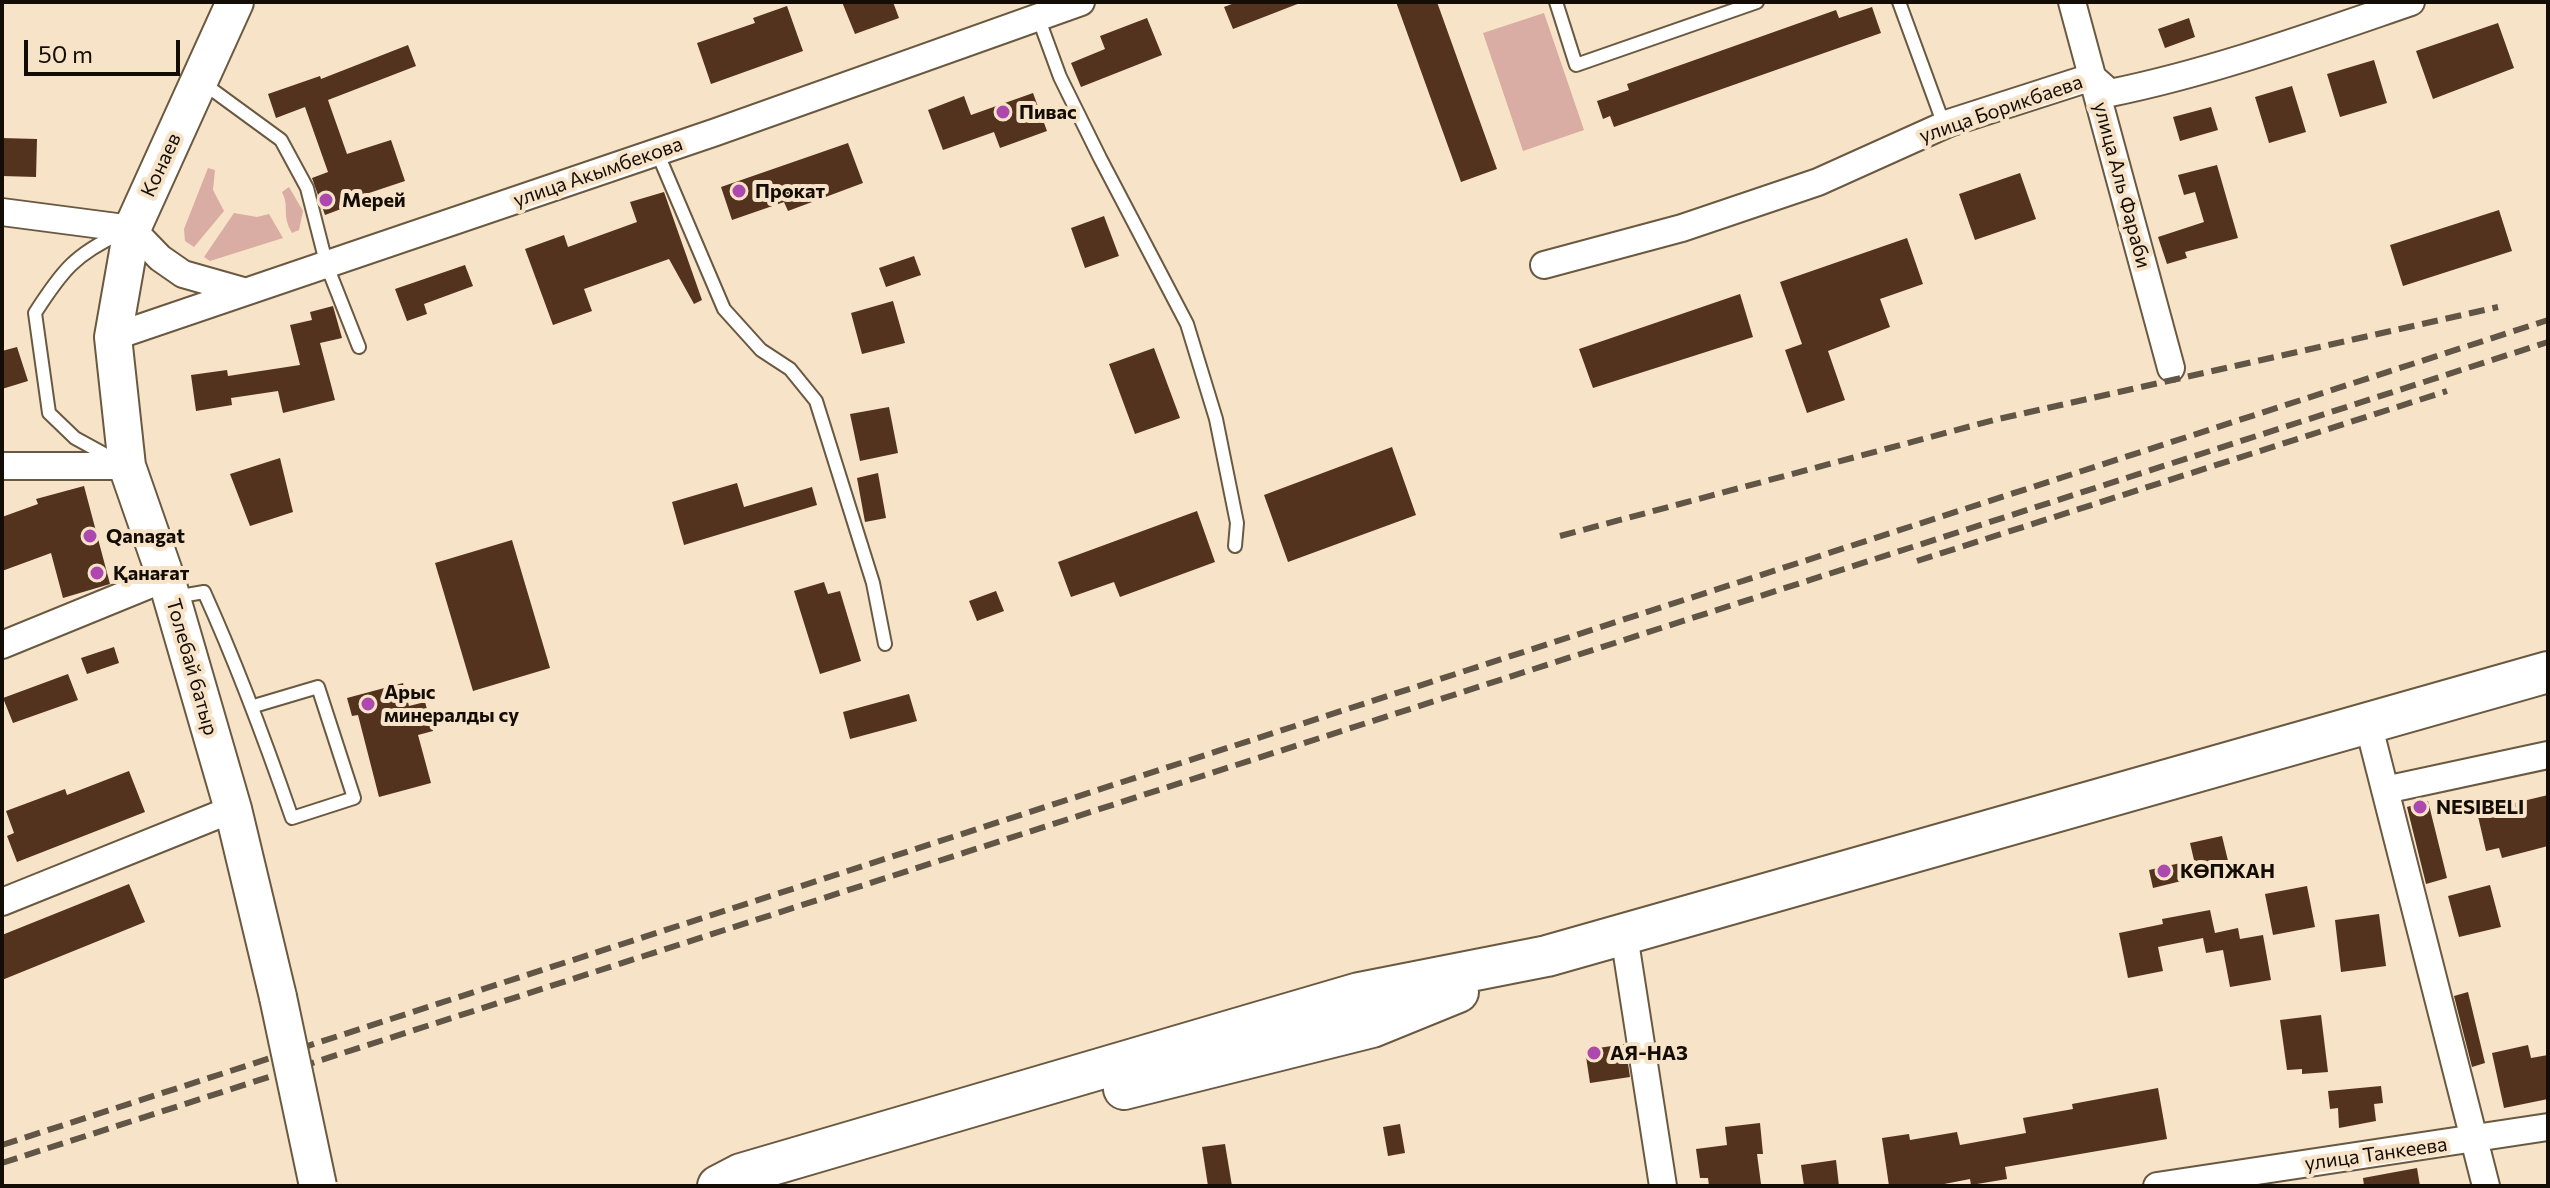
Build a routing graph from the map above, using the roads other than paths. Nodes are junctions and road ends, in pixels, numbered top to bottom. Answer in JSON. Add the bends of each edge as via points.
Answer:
{"nodes":[{"id":1,"x":235,"y":2,"type":"edge"},
{"id":2,"x":1081,"y":2,"type":"edge"},
{"id":3,"x":1556,"y":2,"type":"edge"},
{"id":4,"x":1757,"y":2,"type":"edge"},
{"id":5,"x":1899,"y":2,"type":"edge"},
{"id":6,"x":2072,"y":2,"type":"edge"},
{"id":7,"x":2411,"y":2,"type":"edge"},
{"id":8,"x":1038,"y":17,"type":"junction"},
{"id":9,"x":2092,"y":77,"type":"junction"},
{"id":10,"x":201,"y":81,"type":"junction"},
{"id":11,"x":1944,"y":125,"type":"junction"},
{"id":12,"x":657,"y":152,"type":"junction"},
{"id":13,"x":2,"y":212,"type":"edge"},
{"id":14,"x":132,"y":229,"type":"junction"},
{"id":15,"x":1544,"y":265,"type":"dead end"},
{"id":16,"x":327,"y":266,"type":"junction"},
{"id":17,"x":243,"y":291,"type":"junction"},
{"id":18,"x":113,"y":337,"type":"junction"},
{"id":19,"x":359,"y":347,"type":"dead end"},
{"id":20,"x":2171,"y":368,"type":"dead end"},
{"id":21,"x":2,"y":466,"type":"edge"},
{"id":22,"x":127,"y":466,"type":"junction"},
{"id":23,"x":1235,"y":546,"type":"dead end"},
{"id":24,"x":169,"y":588,"type":"junction"},
{"id":25,"x":885,"y":644,"type":"dead end"},
{"id":26,"x":2,"y":645,"type":"edge"},
{"id":27,"x":2548,"y":672,"type":"edge"},
{"id":28,"x":254,"y":706,"type":"junction"},
{"id":29,"x":2368,"y":723,"type":"junction"},
{"id":30,"x":2548,"y":755,"type":"edge"},
{"id":31,"x":2385,"y":790,"type":"junction"},
{"id":32,"x":233,"y":809,"type":"junction"},
{"id":33,"x":2,"y":902,"type":"edge"},
{"id":34,"x":1624,"y":935,"type":"junction"},
{"id":35,"x":2548,"y":1127,"type":"edge"},
{"id":36,"x":2474,"y":1139,"type":"junction"},
{"id":37,"x":318,"y":1186,"type":"edge"},
{"id":38,"x":718,"y":1186,"type":"edge"},
{"id":39,"x":1663,"y":1186,"type":"edge"},
{"id":40,"x":2157,"y":1186,"type":"edge"},
{"id":41,"x":2486,"y":1186,"type":"edge"}],
"edges":[{"from":1,"to":10,"type":"main road","name":"Конаев"},
{"from":2,"to":8,"type":"street","name":"улица Акымбекова"},
{"from":3,"to":4,"type":"lane","via":[[1576,65]]},
{"from":5,"to":11,"type":"lane"},
{"from":6,"to":9,"type":"street","name":"улица Аль Фараби"},
{"from":7,"to":9,"type":"street","name":"улица Борикбаева","via":[[2154,84],[2110,93]]},
{"from":8,"to":12,"type":"street","name":"улица Акымбекова"},
{"from":8,"to":23,"type":"lane","via":[[1060,77],[1187,324],[1216,419],[1237,523]]},
{"from":9,"to":11,"type":"street","name":"улица Борикбаева"},
{"from":9,"to":20,"type":"street","name":"улица Аль Фараби"},
{"from":10,"to":14,"type":"main road","name":"Конаев"},
{"from":10,"to":16,"type":"lane","via":[[281,140],[307,188]]},
{"from":11,"to":15,"type":"street","name":"улица Борикбаева","via":[[1818,182],[1682,228]]},
{"from":12,"to":16,"type":"street","name":"улица Акымбекова"},
{"from":12,"to":25,"type":"lane","via":[[724,309],[761,350],[790,369],[816,401],[873,583]]},
{"from":13,"to":14,"type":"street"},
{"from":14,"to":17,"type":"street","via":[[183,274]]},
{"from":14,"to":18,"type":"main road","name":"Конаев"},
{"from":14,"to":22,"type":"lane","via":[[63,268],[35,313],[49,413],[75,438]]},
{"from":16,"to":17,"type":"street","name":"улица Акымбекова"},
{"from":16,"to":19,"type":"lane"},
{"from":17,"to":18,"type":"street","name":"улица Акымбекова"},
{"from":18,"to":22,"type":"main road","name":"Толебай батыр"},
{"from":21,"to":22,"type":"street"},
{"from":22,"to":24,"type":"main road","name":"Толебай батыр"},
{"from":24,"to":26,"type":"street"},
{"from":24,"to":28,"type":"lane","via":[[204,592]]},
{"from":24,"to":32,"type":"main road","name":"Толебай батыр"},
{"from":27,"to":29,"type":"main road"},
{"from":28,"to":28,"type":"lane","via":[[292,818],[354,798],[318,687]]},
{"from":29,"to":31,"type":"street"},
{"from":29,"to":34,"type":"main road"},
{"from":30,"to":31,"type":"street"},
{"from":31,"to":36,"type":"street"},
{"from":32,"to":33,"type":"street"},
{"from":32,"to":37,"type":"main road","name":"Толебай батыр","bridge":true},
{"from":34,"to":38,"type":"main road","via":[[1366,1010],[823,1150]]},
{"from":34,"to":39,"type":"street"},
{"from":35,"to":36,"type":"street","name":"улица Танкеева"},
{"from":36,"to":40,"type":"street","name":"улица Танкеева"},
{"from":36,"to":41,"type":"street"}]}
